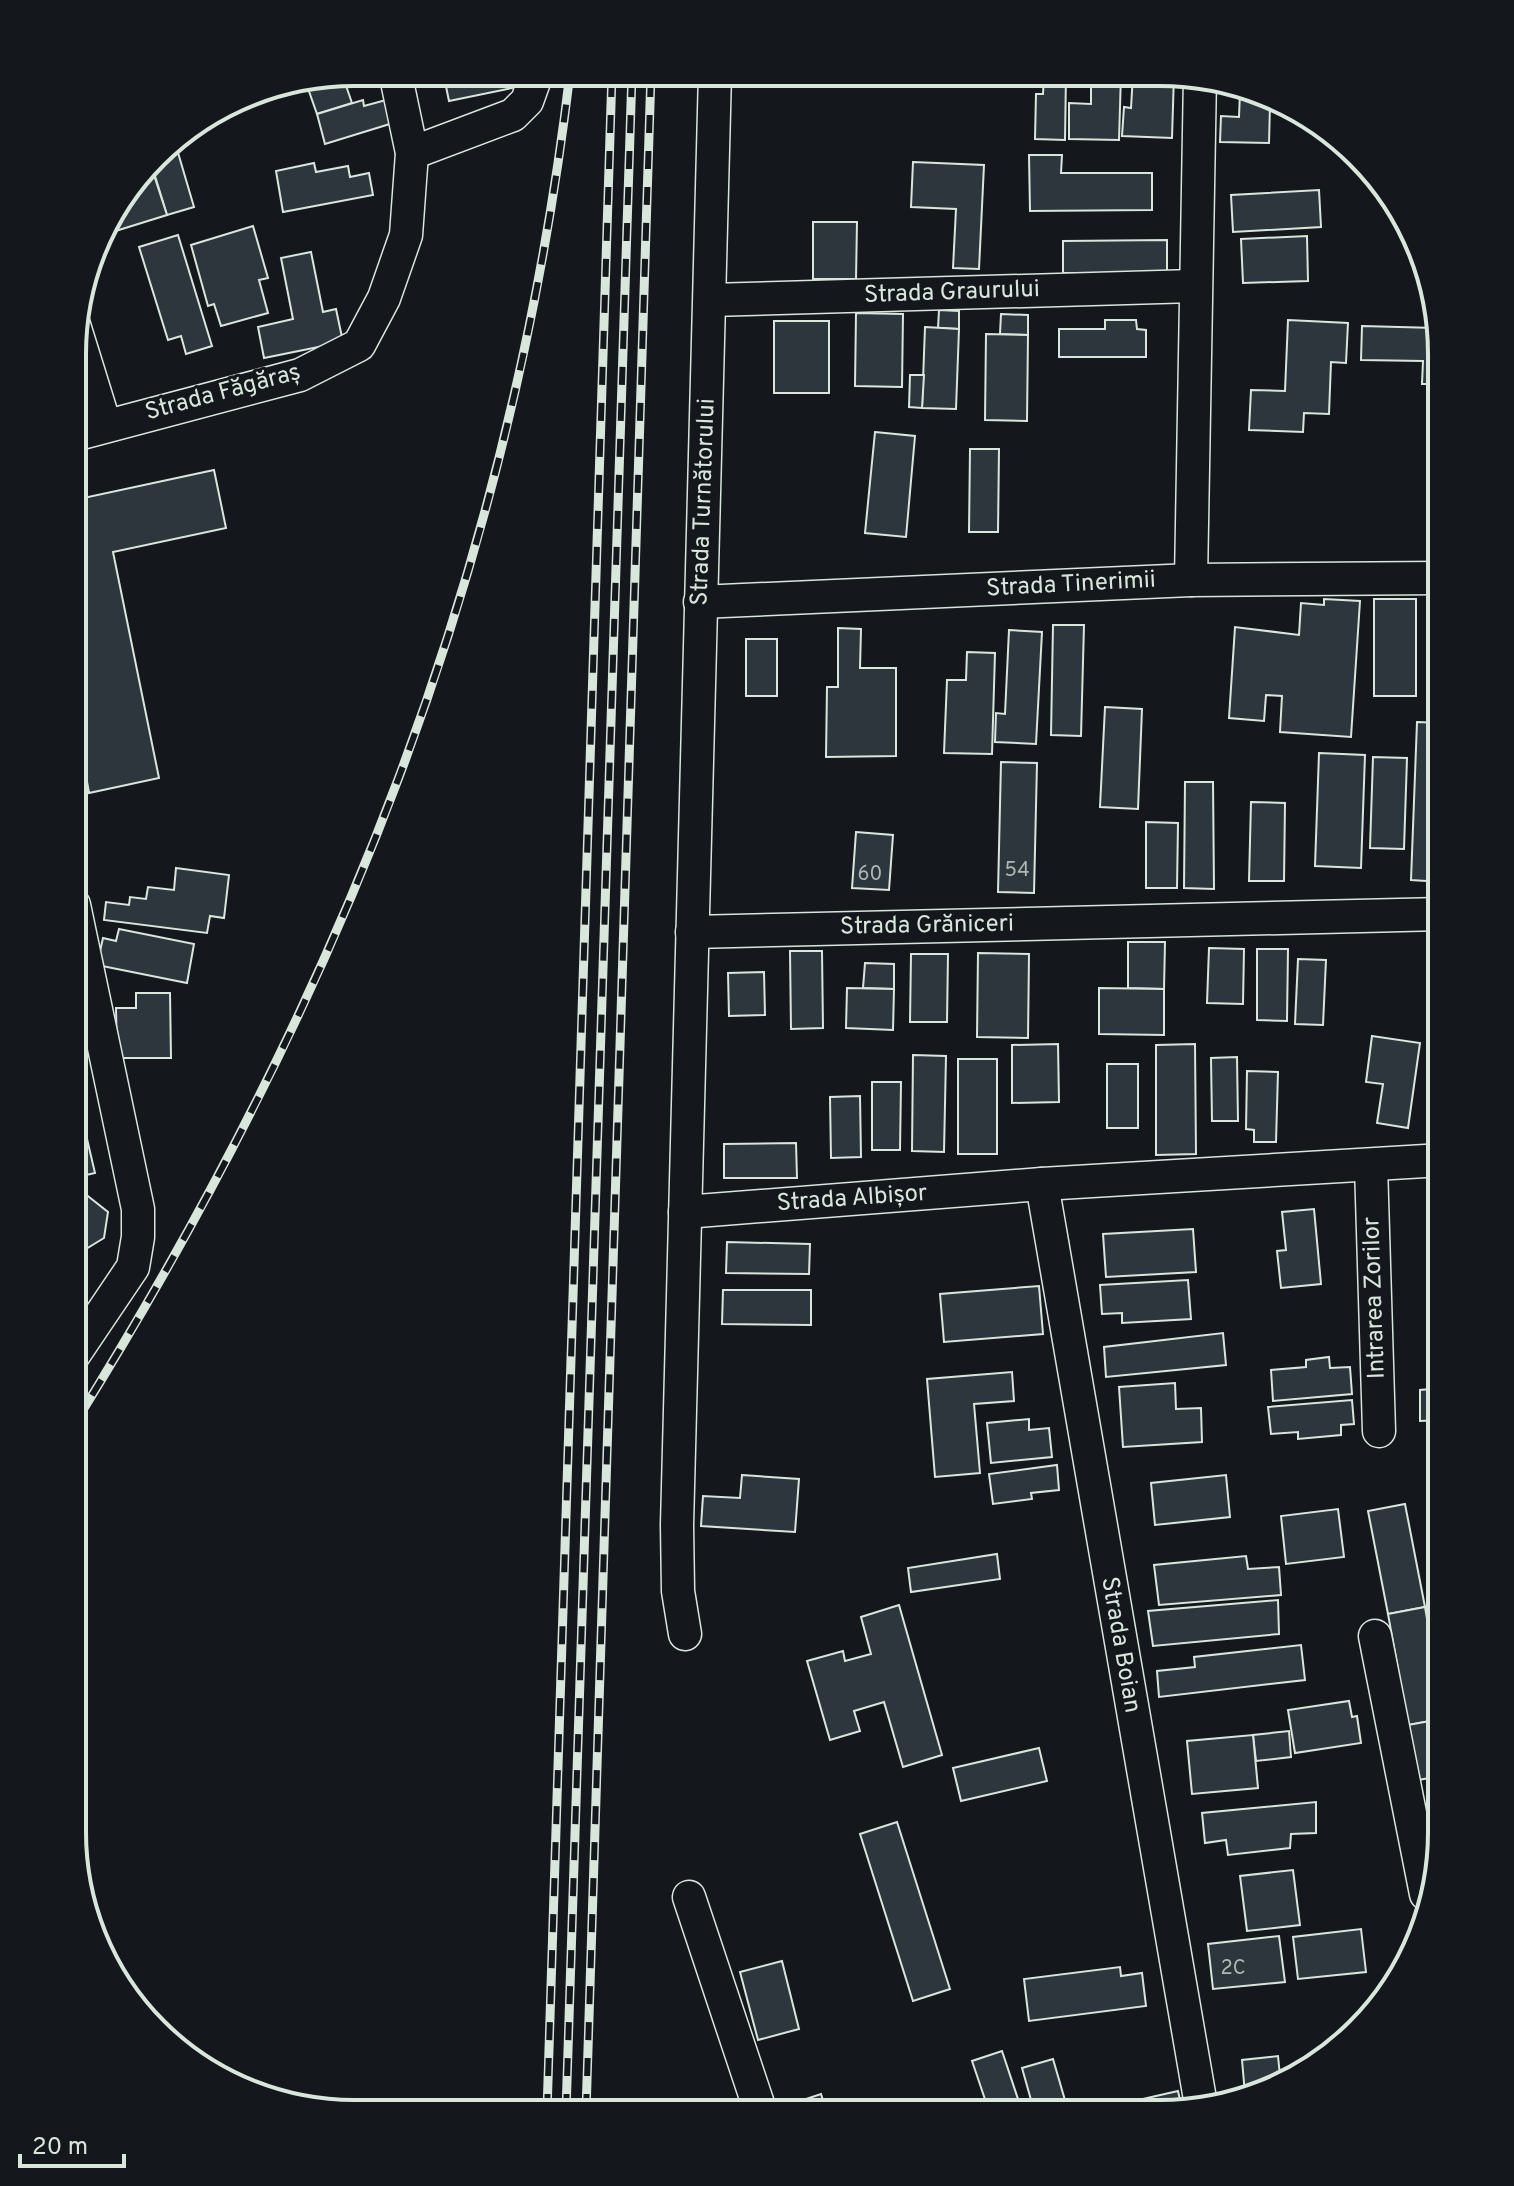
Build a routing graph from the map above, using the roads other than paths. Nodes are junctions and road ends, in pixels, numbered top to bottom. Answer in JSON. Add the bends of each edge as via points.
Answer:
{"nodes":[{"id":1,"x":398,"y":87,"type":"edge"},
{"id":2,"x":532,"y":87,"type":"edge"},
{"id":3,"x":715,"y":87,"type":"edge"},
{"id":4,"x":1200,"y":89,"type":"edge"},
{"id":5,"x":412,"y":153,"type":"junction"},
{"id":6,"x":1194,"y":286,"type":"junction"},
{"id":7,"x":710,"y":300,"type":"junction"},
{"id":8,"x":86,"y":364,"type":"edge"},
{"id":9,"x":105,"y":425,"type":"junction"},
{"id":10,"x":86,"y":431,"type":"edge"},
{"id":11,"x":1428,"y":578,"type":"edge"},
{"id":12,"x":1191,"y":580,"type":"junction"},
{"id":13,"x":700,"y":602,"type":"junction"},
{"id":14,"x":1428,"y":914,"type":"edge"},
{"id":15,"x":692,"y":932,"type":"junction"},
{"id":16,"x":86,"y":962,"type":"edge"},
{"id":17,"x":1427,"y":1161,"type":"edge"},
{"id":18,"x":1371,"y":1165,"type":"junction"},
{"id":19,"x":1042,"y":1184,"type":"junction"},
{"id":20,"x":685,"y":1212,"type":"junction"},
{"id":21,"x":86,"y":1337,"type":"edge"},
{"id":22,"x":1379,"y":1431,"type":"dead end"},
{"id":23,"x":685,"y":1634,"type":"dead end"},
{"id":24,"x":1375,"y":1636,"type":"dead end"},
{"id":25,"x":1423,"y":1881,"type":"edge"},
{"id":26,"x":689,"y":1897,"type":"dead end"},
{"id":27,"x":1200,"y":2097,"type":"edge"},
{"id":28,"x":757,"y":2100,"type":"edge"}],
"edges":[{"from":1,"to":5,"type":"street","name":"Strada Făgăraș"},
{"from":2,"to":5,"type":"street","via":[[513,115]]},
{"from":3,"to":7,"type":"street","name":"Strada Turnătorului"},
{"from":4,"to":6,"type":"street"},
{"from":5,"to":9,"type":"street","name":"Strada Făgăraș","via":[[406,235],[384,298],[359,345],[300,375]]},
{"from":6,"to":7,"type":"street","name":"Strada Graurului"},
{"from":6,"to":12,"type":"street"},
{"from":7,"to":13,"type":"street","name":"Strada Turnătorului"},
{"from":8,"to":9,"type":"street"},
{"from":9,"to":10,"type":"street","name":"Strada Făgăraș"},
{"from":11,"to":12,"type":"street","name":"Strada Tinerimii"},
{"from":12,"to":13,"type":"street","name":"Strada Tinerimii"},
{"from":13,"to":15,"type":"street","name":"Strada Turnătorului"},
{"from":14,"to":15,"type":"street","name":"Strada Grăniceri"},
{"from":15,"to":20,"type":"street"},
{"from":16,"to":21,"type":"street","via":[[138,1209],[138,1237],[133,1267]]},
{"from":17,"to":18,"type":"street","name":"Strada Albișor"},
{"from":18,"to":19,"type":"street","name":"Strada Albișor"},
{"from":18,"to":22,"type":"street","name":"Intrarea Zorilor"},
{"from":19,"to":20,"type":"street","name":"Strada Albișor"},
{"from":19,"to":27,"type":"street","name":"Strada Boian"},
{"from":20,"to":23,"type":"street","via":[[677,1525]]},
{"from":24,"to":25,"type":"street"},
{"from":26,"to":28,"type":"street"}]}
